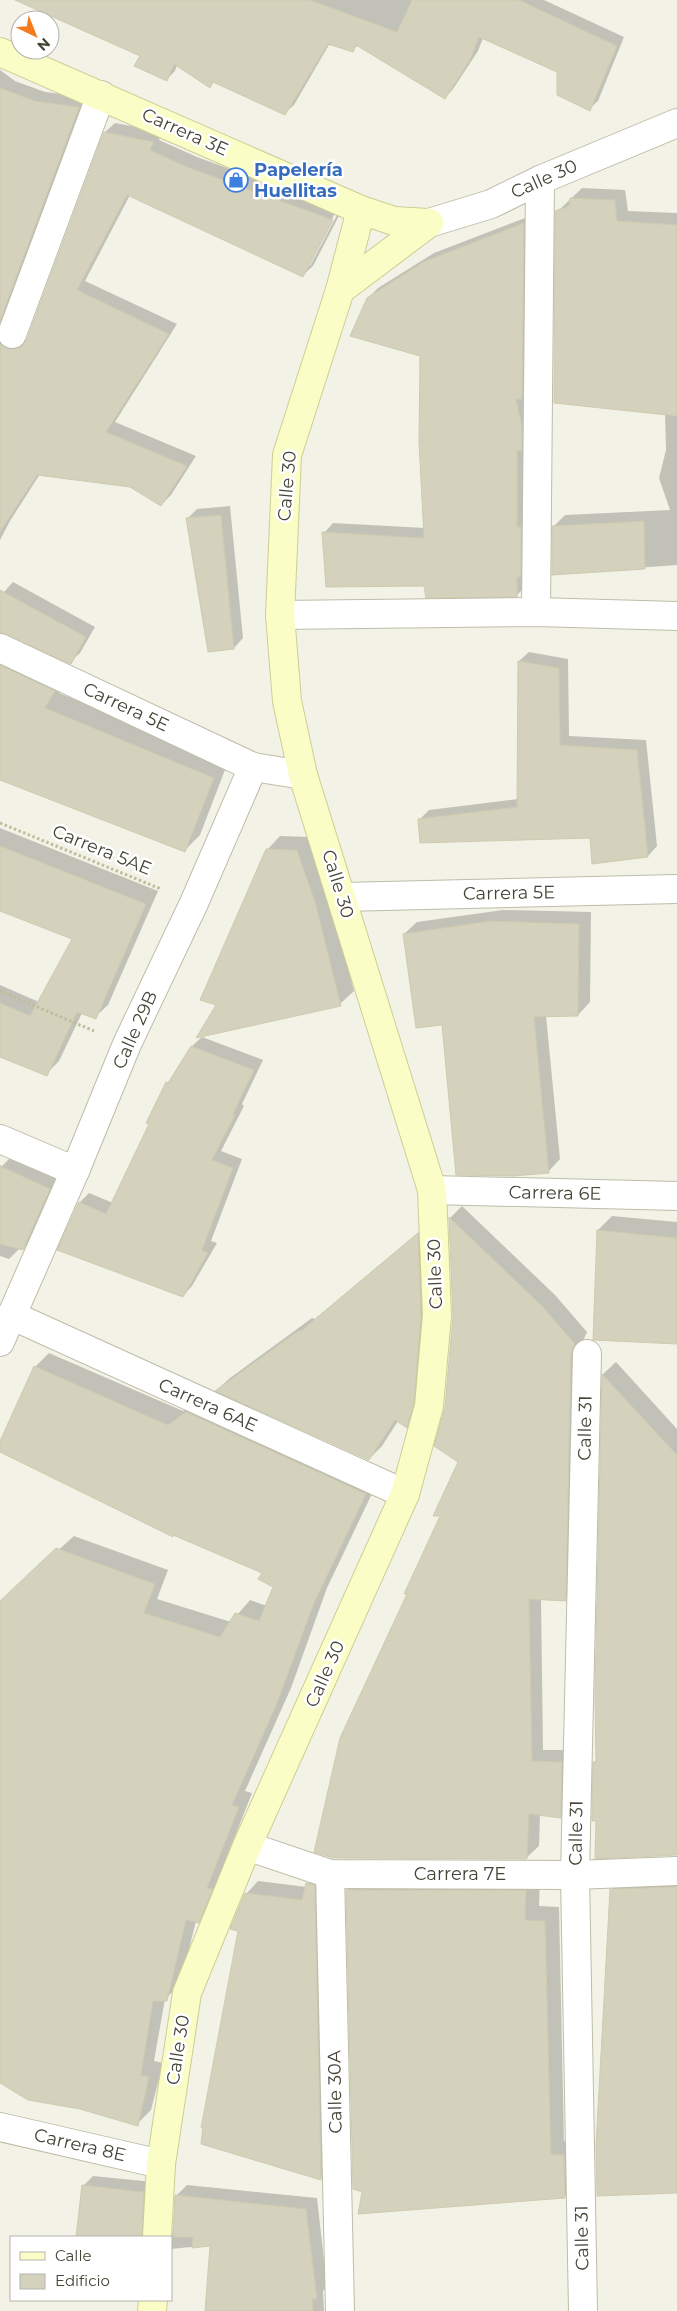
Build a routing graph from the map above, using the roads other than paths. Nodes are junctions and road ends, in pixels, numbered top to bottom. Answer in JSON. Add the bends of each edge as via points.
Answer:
{"nodes":[{"id":1,"x":0,"y":52,"type":"edge"},
{"id":2,"x":100,"y":95,"type":"junction"},
{"id":3,"x":677,"y":123,"type":"edge"},
{"id":4,"x":540,"y":180,"type":"junction"},
{"id":5,"x":361,"y":210,"type":"junction"},
{"id":6,"x":429,"y":223,"type":"junction"},
{"id":7,"x":340,"y":290,"type":"junction"},
{"id":8,"x":12,"y":334,"type":"dead end"},
{"id":9,"x":536,"y":612,"type":"junction"},
{"id":10,"x":280,"y":615,"type":"junction"},
{"id":11,"x":677,"y":616,"type":"edge"},
{"id":12,"x":0,"y":648,"type":"edge"},
{"id":13,"x":253,"y":767,"type":"junction"},
{"id":14,"x":303,"y":775,"type":"junction"},
{"id":15,"x":677,"y":889,"type":"edge"},
{"id":16,"x":342,"y":896,"type":"junction"},
{"id":17,"x":0,"y":1139,"type":"edge"},
{"id":18,"x":75,"y":1171,"type":"junction"},
{"id":19,"x":432,"y":1190,"type":"junction"},
{"id":20,"x":677,"y":1196,"type":"edge"},
{"id":21,"x":11,"y":1315,"type":"junction"},
{"id":22,"x":0,"y":1342,"type":"edge"},
{"id":23,"x":587,"y":1354,"type":"dead end"},
{"id":24,"x":405,"y":1494,"type":"junction"},
{"id":25,"x":247,"y":1846,"type":"junction"},
{"id":26,"x":677,"y":1871,"type":"edge"},
{"id":27,"x":330,"y":1874,"type":"junction"},
{"id":28,"x":575,"y":1875,"type":"junction"},
{"id":29,"x":0,"y":2127,"type":"edge"},
{"id":30,"x":161,"y":2164,"type":"junction"},
{"id":31,"x":156,"y":2236,"type":"edge"},
{"id":32,"x":340,"y":2311,"type":"edge"},
{"id":33,"x":583,"y":2311,"type":"edge"}],
"edges":[{"from":1,"to":2,"type":"main road","name":"Carrera 3E"},
{"from":2,"to":5,"type":"main road","name":"Carrera 3E"},
{"from":2,"to":8,"type":"street"},
{"from":3,"to":4,"type":"street","name":"Calle 30"},
{"from":4,"to":6,"type":"street","name":"Calle 30","via":[[491,204]]},
{"from":4,"to":9,"type":"street"},
{"from":5,"to":6,"type":"main road","name":"Carrera 3E","via":[[394,221]]},
{"from":5,"to":7,"type":"main road","name":"Calle 30"},
{"from":6,"to":7,"type":"main road","name":"Calle 30"},
{"from":7,"to":10,"type":"main road","name":"Calle 30","via":[[287,455]]},
{"from":9,"to":10,"type":"street"},
{"from":9,"to":11,"type":"street"},
{"from":10,"to":14,"type":"main road","name":"Calle 30","via":[[287,701]]},
{"from":12,"to":13,"type":"street","name":"Carrera 5E"},
{"from":13,"to":14,"type":"street"},
{"from":13,"to":18,"type":"street","name":"Calle 29B","via":[[194,903],[127,1044]]},
{"from":14,"to":16,"type":"main road","name":"Calle 30"},
{"from":15,"to":16,"type":"street","name":"Carrera 5E"},
{"from":16,"to":19,"type":"main road","name":"Calle 30"},
{"from":17,"to":18,"type":"street"},
{"from":18,"to":21,"type":"street","name":"Calle 29B"},
{"from":19,"to":20,"type":"street","name":"Carrera 6E"},
{"from":19,"to":24,"type":"main road","name":"Calle 30","via":[[436,1325],[429,1406]]},
{"from":21,"to":22,"type":"street","name":"Calle 29B"},
{"from":21,"to":24,"type":"street","name":"Carrera 6AE"},
{"from":23,"to":28,"type":"street","name":"Calle 31"},
{"from":24,"to":25,"type":"main road","name":"Calle 30"},
{"from":25,"to":27,"type":"street","name":"Carrera 7E"},
{"from":25,"to":30,"type":"main road","name":"Calle 30","via":[[187,1993]]},
{"from":26,"to":28,"type":"street","name":"Carrera 7E"},
{"from":27,"to":28,"type":"street","name":"Carrera 7E"},
{"from":27,"to":32,"type":"street","name":"Calle 30A"},
{"from":28,"to":33,"type":"street","name":"Calle 31"},
{"from":29,"to":30,"type":"street","name":"Carrera 8E"},
{"from":30,"to":31,"type":"main road","name":"Calle 30"}]}
